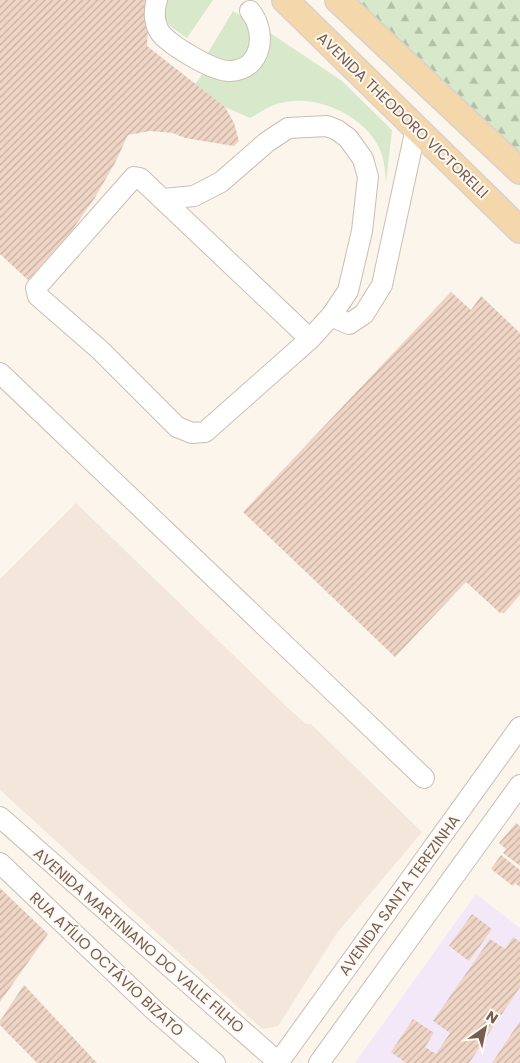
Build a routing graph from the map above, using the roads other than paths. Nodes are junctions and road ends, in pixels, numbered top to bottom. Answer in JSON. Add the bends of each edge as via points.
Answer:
{"nodes":[{"id":1,"x":157,"y":0,"type":"edge"},
{"id":2,"x":285,"y":0,"type":"edge"},
{"id":3,"x":338,"y":0,"type":"edge"},
{"id":4,"x":250,"y":11,"type":"dead end"},
{"id":5,"x":416,"y":128,"type":"junction"},
{"id":6,"x":520,"y":171,"type":"edge"},
{"id":7,"x":164,"y":199,"type":"junction"},
{"id":8,"x":517,"y":223,"type":"edge"},
{"id":9,"x":331,"y":316,"type":"junction"},
{"id":10,"x":310,"y":339,"type":"junction"},
{"id":11,"x":0,"y":373,"type":"edge"},
{"id":12,"x":520,"y":727,"type":"edge"},
{"id":13,"x":424,"y":778,"type":"dead end"},
{"id":14,"x":516,"y":798,"type":"edge"},
{"id":15,"x":0,"y":817,"type":"edge"},
{"id":16,"x":0,"y":863,"type":"edge"},
{"id":17,"x":215,"y":1063,"type":"edge"},
{"id":18,"x":278,"y":1063,"type":"edge"},
{"id":19,"x":319,"y":1063,"type":"edge"}],
"edges":[{"from":1,"to":4,"type":"street","via":[[154,14],[163,36],[220,70],[230,71],[248,65],[259,50],[261,33]]},
{"from":2,"to":5,"type":"main road","name":"AVENIDA THEODORO VICTORELLI"},
{"from":3,"to":6,"type":"main road"},
{"from":5,"to":8,"type":"main road","name":"AVENIDA THEODORO VICTORELLI"},
{"from":5,"to":9,"type":"street","via":[[382,285],[358,320],[349,324]]},
{"from":7,"to":9,"type":"street","via":[[194,196],[222,182],[288,128],[327,126],[337,130],[348,138],[363,159],[368,177],[362,231],[348,291]]},
{"from":7,"to":10,"type":"street"},
{"from":7,"to":10,"type":"street","via":[[144,181],[134,177],[36,288],[38,296],[100,350],[177,427],[192,433],[205,432],[213,427]]},
{"from":9,"to":10,"type":"street"},
{"from":11,"to":13,"type":"street"},
{"from":12,"to":18,"type":"street","name":"AVENIDA SANTA TEREZINHA"},
{"from":14,"to":19,"type":"street"},
{"from":15,"to":18,"type":"street","name":"AVENIDA MARTINIANO DO VALLE FILHO"},
{"from":16,"to":17,"type":"street","name":"RUA ATÍLIO OCTÁVIO BIZATO"}]}
